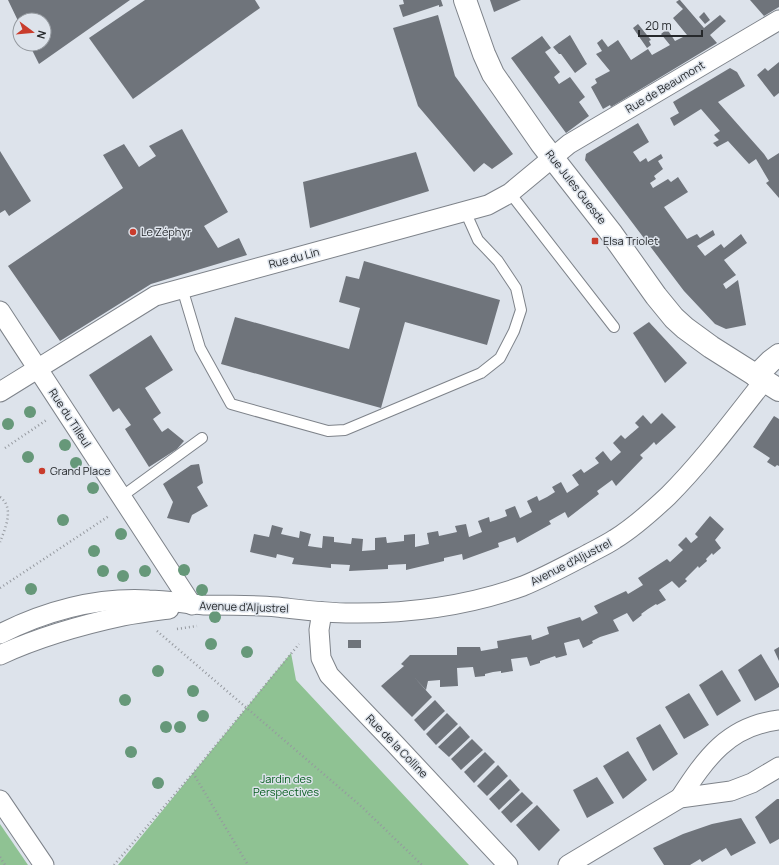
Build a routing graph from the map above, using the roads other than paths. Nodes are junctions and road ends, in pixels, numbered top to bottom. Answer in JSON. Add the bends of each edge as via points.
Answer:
{"nodes":[{"id":1,"x":465,"y":0,"type":"edge"},
{"id":2,"x":779,"y":20,"type":"edge"},
{"id":3,"x":552,"y":157,"type":"junction"},
{"id":4,"x":510,"y":193,"type":"junction"},
{"id":5,"x":465,"y":211,"type":"junction"},
{"id":6,"x":182,"y":288,"type":"junction"},
{"id":7,"x":0,"y":311,"type":"edge"},
{"id":8,"x":614,"y":328,"type":"dead end"},
{"id":9,"x":779,"y":355,"type":"edge"},
{"id":10,"x":38,"y":369,"type":"junction"},
{"id":11,"x":766,"y":382,"type":"edge"},
{"id":12,"x":0,"y":392,"type":"edge"},
{"id":13,"x":202,"y":438,"type":"dead end"},
{"id":14,"x":124,"y":501,"type":"junction"},
{"id":15,"x":192,"y":604,"type":"junction"},
{"id":16,"x":322,"y":612,"type":"junction"},
{"id":17,"x":0,"y":634,"type":"edge"},
{"id":18,"x":0,"y":655,"type":"edge"},
{"id":19,"x":779,"y":720,"type":"edge"},
{"id":20,"x":779,"y":767,"type":"edge"},
{"id":21,"x":680,"y":798,"type":"junction"},
{"id":22,"x":0,"y":800,"type":"edge"},
{"id":23,"x":44,"y":865,"type":"edge"},
{"id":24,"x":508,"y":865,"type":"edge"},
{"id":25,"x":568,"y":865,"type":"edge"}],
"edges":[{"from":1,"to":3,"type":"main road","name":"Rue Jules Guesde","via":[[493,74]]},
{"from":2,"to":3,"type":"street","name":"Rue de Beaumont","via":[[576,140]]},
{"from":3,"to":4,"type":"street","name":"Rue du Lin"},
{"from":3,"to":11,"type":"main road","name":"Rue Jules Guesde","via":[[674,318],[711,347]]},
{"from":4,"to":5,"type":"street","name":"Rue du Lin","via":[[488,205]]},
{"from":4,"to":8,"type":"lane"},
{"from":5,"to":6,"type":"street","name":"Rue du Lin"},
{"from":5,"to":6,"type":"lane","via":[[478,240],[498,261],[516,288],[521,310],[514,331],[500,358],[481,373],[345,430],[328,431],[231,404],[200,348]]},
{"from":6,"to":10,"type":"street","name":"Rue du Lin","via":[[154,296]]},
{"from":7,"to":10,"type":"street","name":"Rue du Tilleul"},
{"from":9,"to":11,"type":"main road","via":[[771,361]]},
{"from":10,"to":12,"type":"street","name":"Rue du Lin"},
{"from":10,"to":14,"type":"street","name":"Rue du Tilleul"},
{"from":11,"to":16,"type":"street","name":"Avenue d'Aljustrel","via":[[666,498],[615,539],[563,568],[488,597],[448,606],[389,612]]},
{"from":13,"to":14,"type":"lane"},
{"from":14,"to":15,"type":"street","name":"Rue du Tilleul"},
{"from":15,"to":16,"type":"street","name":"Avenue d'Aljustrel","via":[[275,607]]},
{"from":15,"to":17,"type":"street","name":"Avenue d'Aljustrel","via":[[141,599],[93,603],[44,615]]},
{"from":15,"to":18,"type":"street","name":"Avenue d'Aljustrel","via":[[96,622]]},
{"from":16,"to":24,"type":"street","name":"Rue de la Colline","via":[[319,630],[321,658],[329,675]]},
{"from":19,"to":21,"type":"street","via":[[738,732],[716,749],[700,767]]},
{"from":20,"to":21,"type":"street","via":[[736,790]]},
{"from":21,"to":25,"type":"street"},
{"from":22,"to":23,"type":"street"}]}
